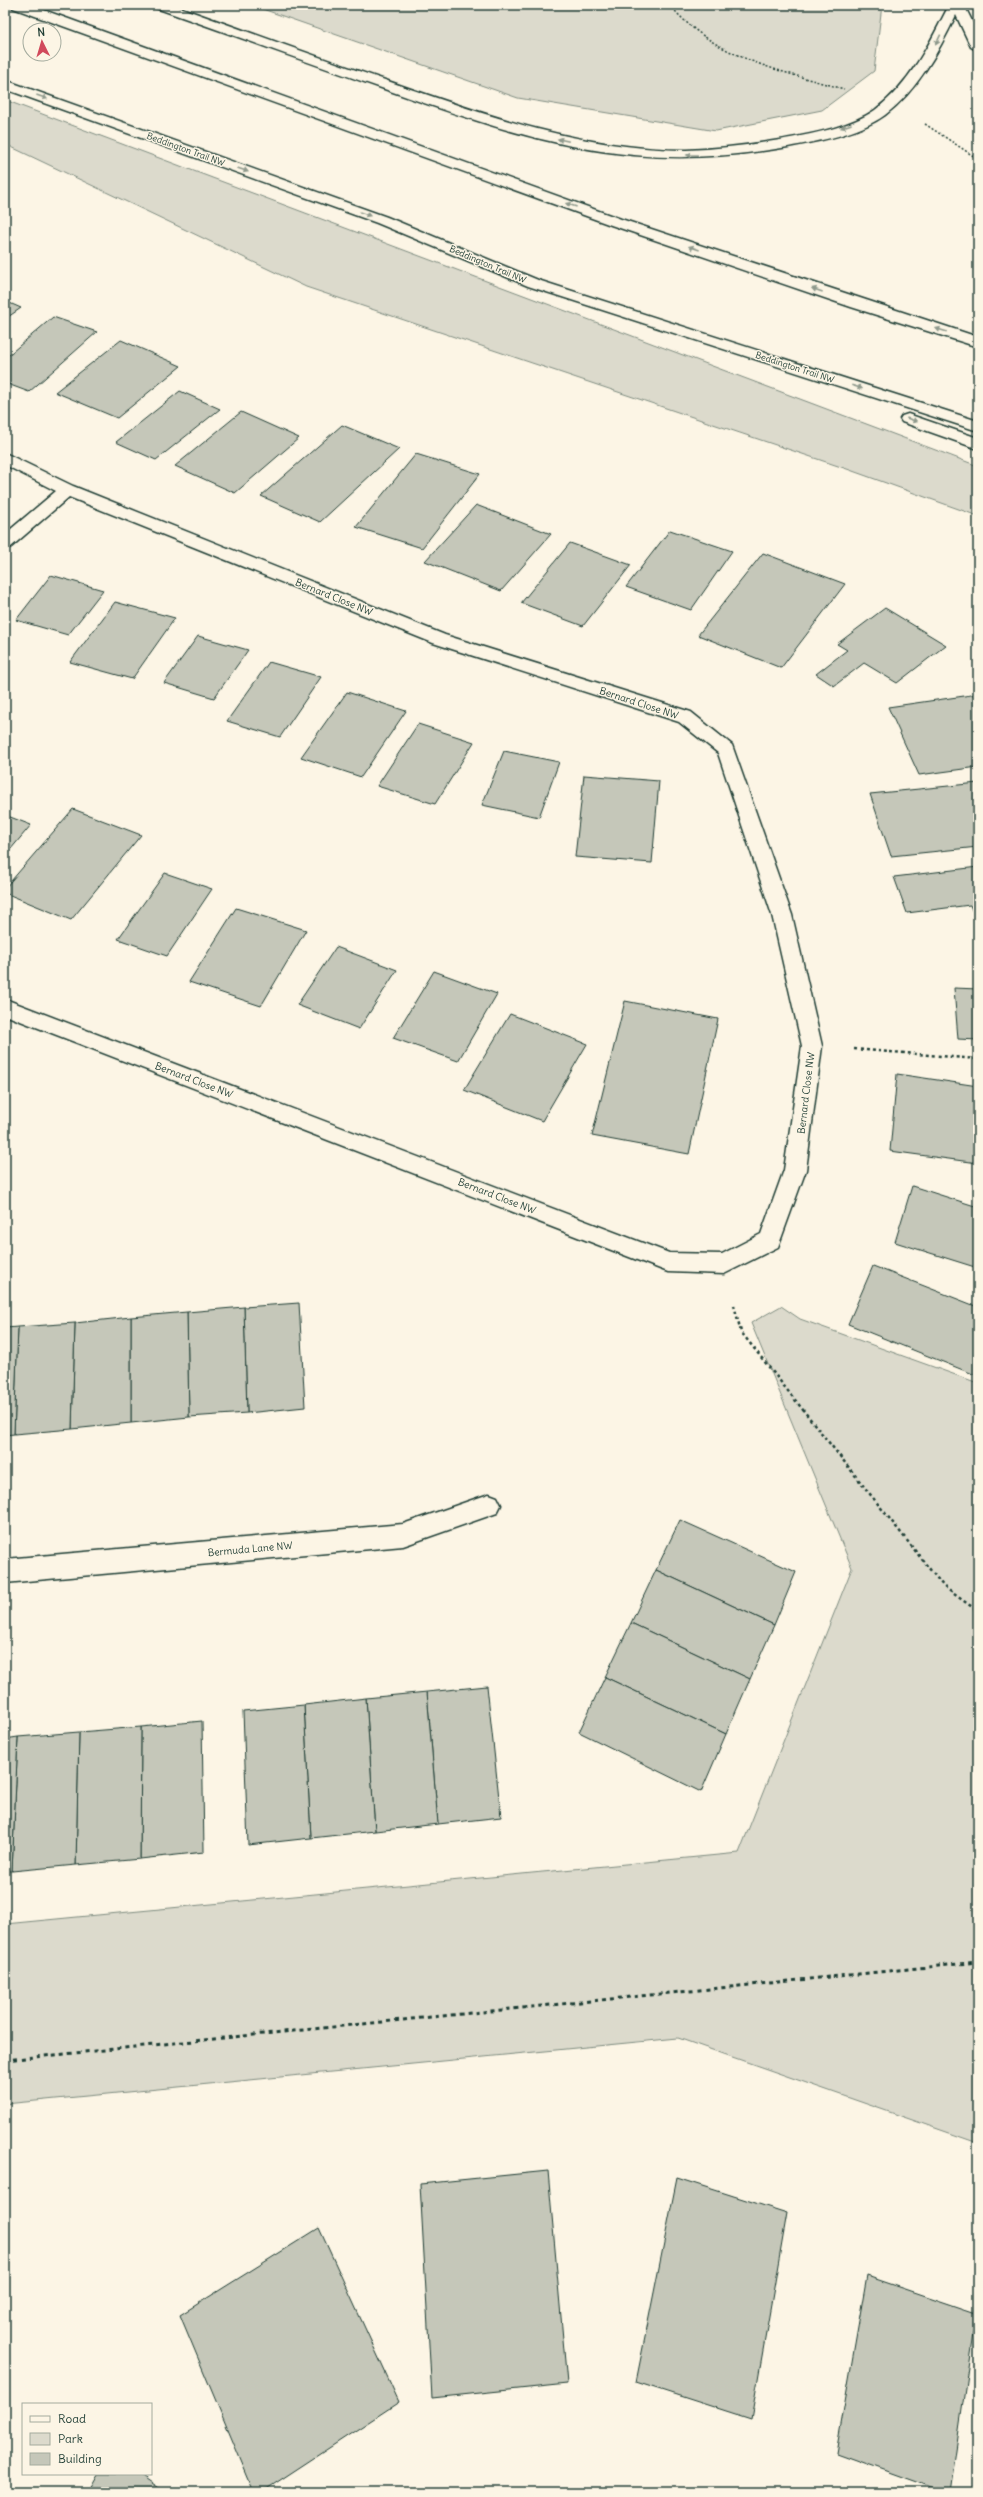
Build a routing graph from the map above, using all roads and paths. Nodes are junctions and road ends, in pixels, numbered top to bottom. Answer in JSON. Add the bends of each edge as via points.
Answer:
{"nodes":[{"id":1,"x":18,"y":5,"type":"edge"},
{"id":2,"x":161,"y":5,"type":"edge"},
{"id":3,"x":670,"y":5,"type":"edge"},
{"id":4,"x":956,"y":5,"type":"edge"},
{"id":5,"x":978,"y":47,"type":"edge"},
{"id":6,"x":5,"y":84,"type":"edge"},
{"id":7,"x":849,"y":90,"type":"dead end"},
{"id":8,"x":922,"y":121,"type":"dead end"},
{"id":9,"x":978,"y":159,"type":"edge"},
{"id":10,"x":533,"y":283,"type":"junction"},
{"id":11,"x":978,"y":342,"type":"edge"},
{"id":12,"x":978,"y":426,"type":"edge"},
{"id":13,"x":978,"y":444,"type":"edge"},
{"id":14,"x":5,"y":458,"type":"edge"},
{"id":15,"x":67,"y":490,"type":"junction"},
{"id":16,"x":5,"y":543,"type":"edge"},
{"id":17,"x":5,"y":1007,"type":"edge"},
{"id":18,"x":812,"y":1046,"type":"junction"},
{"id":19,"x":978,"y":1059,"type":"edge"},
{"id":20,"x":724,"y":1264,"type":"junction"},
{"id":21,"x":489,"y":1505,"type":"dead end"},
{"id":22,"x":5,"y":1571,"type":"edge"},
{"id":23,"x":978,"y":1612,"type":"edge"},
{"id":24,"x":978,"y":1962,"type":"edge"},
{"id":25,"x":5,"y":2060,"type":"edge"}],
"edges":[{"from":11,"to":1,"type":"main road","one_way":true,"via":[[521,188]]},
{"from":4,"to":2,"type":"main road","one_way":true,"via":[[934,50],[915,79],[877,114],[817,137],[767,148],[712,155],[650,154],[604,149],[528,132],[437,104]]},
{"from":3,"to":7,"type":"path","via":[[678,18],[714,44],[739,56]]},
{"from":4,"to":5,"type":"main road"},
{"from":6,"to":10,"type":"main road","name":"Beddington Trail NW","one_way":true,"via":[[382,220]]},
{"from":8,"to":9,"type":"path"},
{"from":10,"to":12,"type":"main road","name":"Beddington Trail NW","one_way":true},
{"from":10,"to":13,"type":"main road","one_way":true},
{"from":14,"to":15,"type":"main road","name":"Bernard Close NW"},
{"from":15,"to":16,"type":"main road"},
{"from":15,"to":18,"type":"main road","name":"Bernard Close NW","via":[[439,639],[685,717],[726,750],[782,915]]},
{"from":17,"to":20,"type":"main road","name":"Bernard Close NW","via":[[668,1262]]},
{"from":18,"to":19,"type":"path"},
{"from":18,"to":20,"type":"main road","name":"Bernard Close NW","via":[[795,1170],[770,1240]]},
{"from":20,"to":23,"type":"path","via":[[741,1332],[944,1587]]},
{"from":21,"to":22,"type":"main road","name":"Bermuda Lane NW","via":[[404,1535]]},
{"from":24,"to":25,"type":"path"}]}
